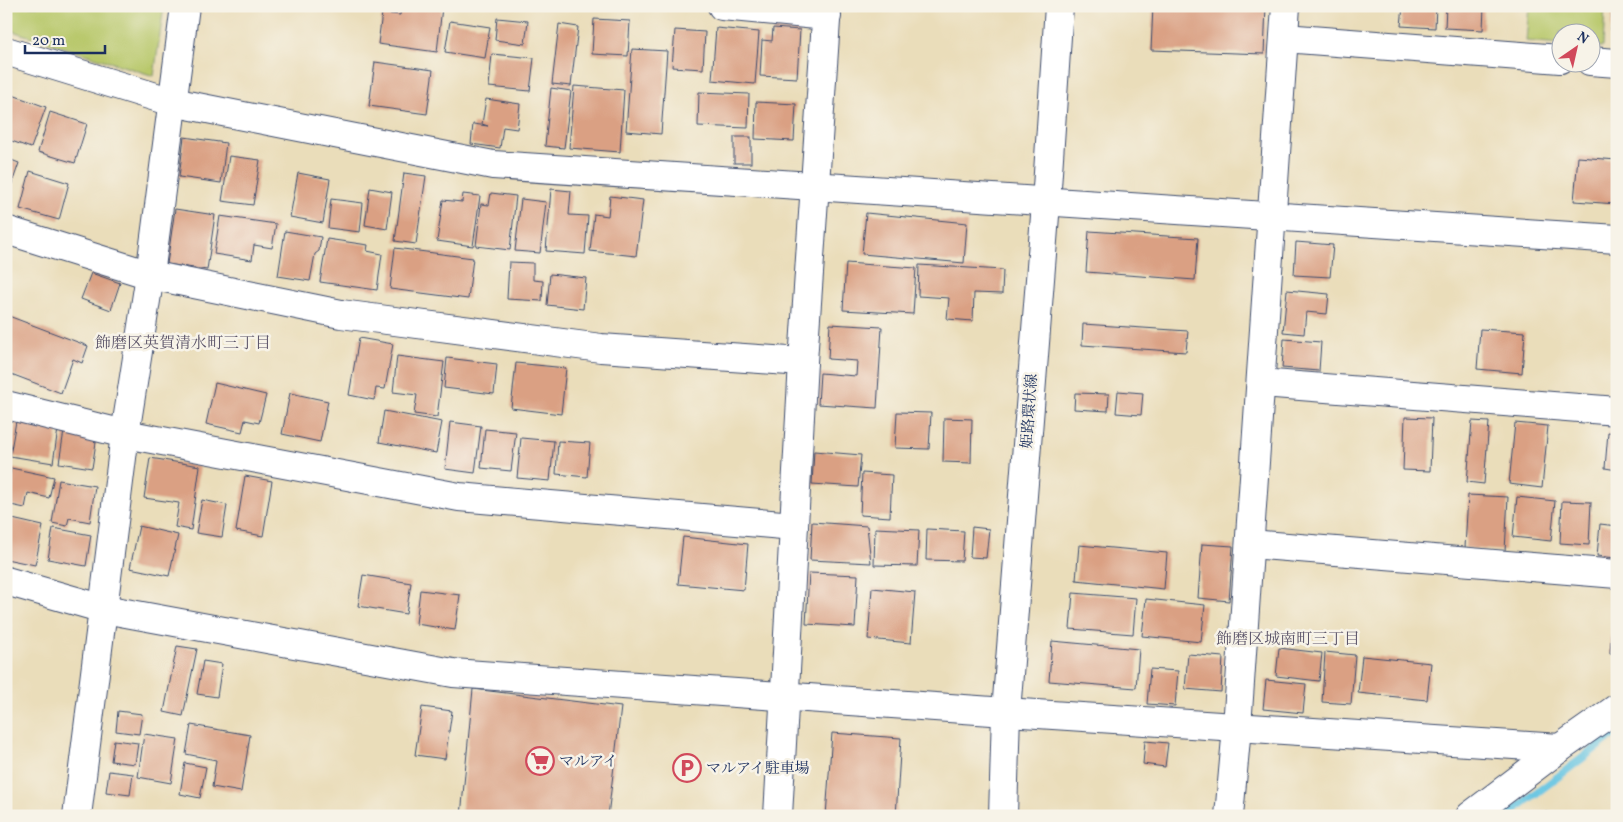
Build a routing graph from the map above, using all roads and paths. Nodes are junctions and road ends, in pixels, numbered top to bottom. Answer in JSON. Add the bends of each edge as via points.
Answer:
{"nodes":[{"id":1,"x":185,"y":6,"type":"edge"},
{"id":2,"x":722,"y":6,"type":"edge"},
{"id":3,"x":1059,"y":6,"type":"edge"},
{"id":4,"x":1286,"y":6,"type":"edge"},
{"id":5,"x":827,"y":11,"type":"edge"},
{"id":6,"x":1284,"y":38,"type":"junction"},
{"id":7,"x":6,"y":51,"type":"edge"},
{"id":8,"x":1550,"y":58,"type":"edge"},
{"id":9,"x":1600,"y":63,"type":"edge"},
{"id":10,"x":1617,"y":64,"type":"edge"},
{"id":11,"x":172,"y":102,"type":"junction"},
{"id":12,"x":815,"y":186,"type":"junction"},
{"id":13,"x":1046,"y":202,"type":"junction"},
{"id":14,"x":1272,"y":216,"type":"junction"},
{"id":15,"x":6,"y":230,"type":"edge"},
{"id":16,"x":1617,"y":239,"type":"edge"},
{"id":17,"x":150,"y":274,"type":"junction"},
{"id":18,"x":802,"y":362,"type":"junction"},
{"id":19,"x":1261,"y":383,"type":"junction"},
{"id":20,"x":6,"y":405,"type":"edge"},
{"id":21,"x":1617,"y":411,"type":"edge"},
{"id":22,"x":125,"y":434,"type":"junction"},
{"id":23,"x":794,"y":526,"type":"junction"},
{"id":24,"x":1250,"y":544,"type":"junction"},
{"id":25,"x":1617,"y":574,"type":"edge"},
{"id":26,"x":6,"y":581,"type":"edge"},
{"id":27,"x":104,"y":609,"type":"junction"},
{"id":28,"x":784,"y":696,"type":"junction"},
{"id":29,"x":1617,"y":708,"type":"edge"},
{"id":30,"x":1006,"y":712,"type":"junction"},
{"id":31,"x":1237,"y":727,"type":"junction"},
{"id":32,"x":1560,"y":748,"type":"junction"},
{"id":33,"x":77,"y":816,"type":"edge"},
{"id":34,"x":778,"y":816,"type":"edge"},
{"id":35,"x":1003,"y":816,"type":"edge"},
{"id":36,"x":1229,"y":816,"type":"edge"},
{"id":37,"x":1470,"y":816,"type":"edge"}],
"edges":[{"from":1,"to":11,"type":"street"},
{"from":2,"to":5,"type":"street"},
{"from":3,"to":13,"type":"street","name":"姫路環状線"},
{"from":4,"to":6,"type":"street"},
{"from":5,"to":12,"type":"street"},
{"from":6,"to":8,"type":"street"},
{"from":6,"to":14,"type":"street"},
{"from":7,"to":11,"type":"street"},
{"from":9,"to":10,"type":"street"},
{"from":11,"to":12,"type":"street","via":[[493,165]]},
{"from":11,"to":17,"type":"street"},
{"from":12,"to":13,"type":"street"},
{"from":12,"to":18,"type":"street"},
{"from":13,"to":14,"type":"street"},
{"from":13,"to":30,"type":"street","name":"姫路環状線"},
{"from":14,"to":16,"type":"street"},
{"from":14,"to":19,"type":"street"},
{"from":15,"to":17,"type":"street"},
{"from":17,"to":18,"type":"street","via":[[341,314],[601,348]]},
{"from":17,"to":22,"type":"street"},
{"from":18,"to":23,"type":"street"},
{"from":19,"to":21,"type":"street"},
{"from":19,"to":24,"type":"street"},
{"from":20,"to":22,"type":"street"},
{"from":22,"to":23,"type":"street","via":[[459,497]]},
{"from":22,"to":27,"type":"street"},
{"from":23,"to":28,"type":"street"},
{"from":24,"to":25,"type":"street"},
{"from":24,"to":31,"type":"street"},
{"from":26,"to":27,"type":"street"},
{"from":27,"to":28,"type":"street","via":[[453,673]]},
{"from":27,"to":33,"type":"street"},
{"from":28,"to":30,"type":"street"},
{"from":28,"to":34,"type":"street"},
{"from":29,"to":32,"type":"street"},
{"from":30,"to":31,"type":"street"},
{"from":30,"to":35,"type":"street","name":"姫路環状線"},
{"from":31,"to":32,"type":"street"},
{"from":31,"to":36,"type":"street"},
{"from":32,"to":37,"type":"street"}]}
